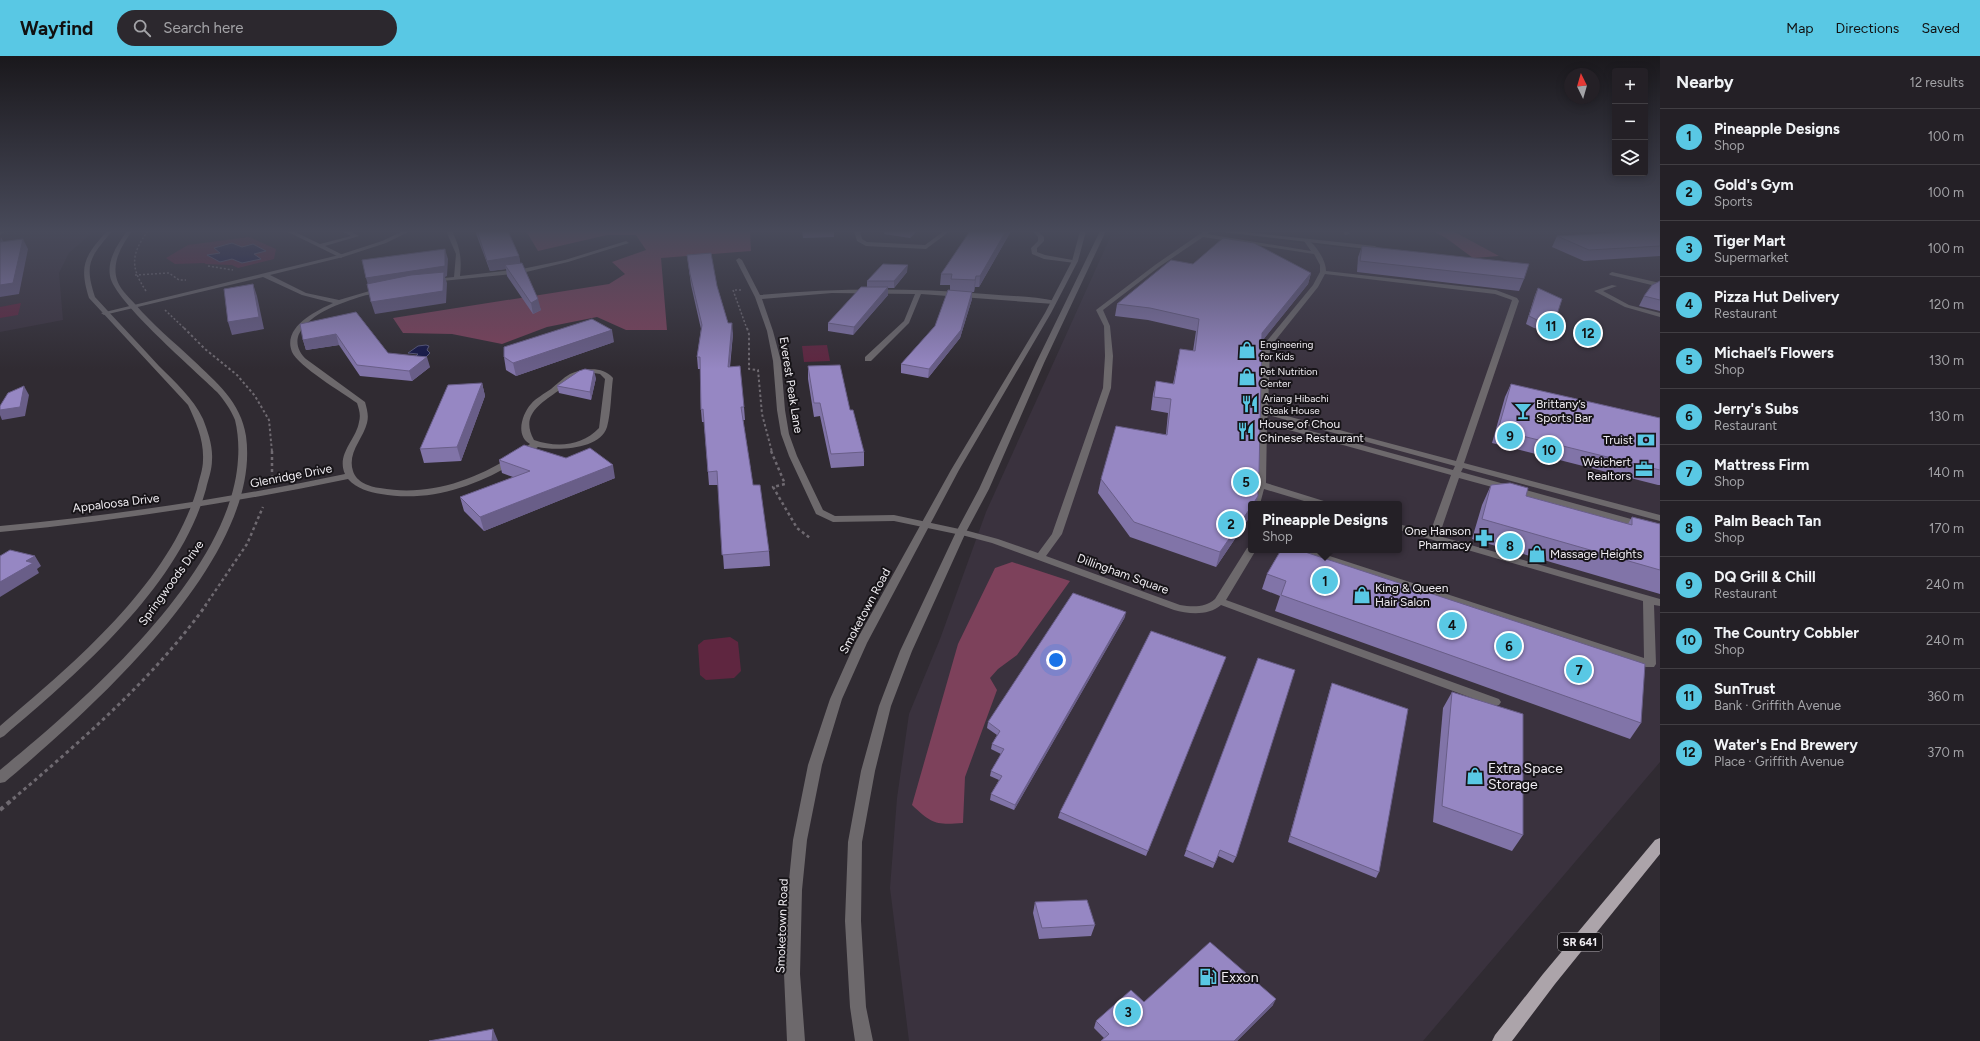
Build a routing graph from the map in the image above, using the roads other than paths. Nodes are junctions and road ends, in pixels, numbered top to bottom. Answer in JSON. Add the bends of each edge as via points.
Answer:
{"nodes":[{"id":1,"x":86,"y":277,"type":"edge"},
{"id":2,"x":114,"y":277,"type":"edge"},
{"id":3,"x":257,"y":277,"type":"edge"},
{"id":4,"x":269,"y":277,"type":"edge"},
{"id":5,"x":477,"y":277,"type":"edge"},
{"id":6,"x":748,"y":277,"type":"edge"},
{"id":7,"x":1066,"y":277,"type":"edge"},
{"id":8,"x":1082,"y":277,"type":"edge"},
{"id":9,"x":1143,"y":277,"type":"edge"},
{"id":10,"x":1321,"y":277,"type":"edge"},
{"id":11,"x":1366,"y":277,"type":"edge"},
{"id":12,"x":1626,"y":277,"type":"edge"},
{"id":13,"x":457,"y":279,"type":"joint"},
{"id":14,"x":428,"y":282,"type":"edge"},
{"id":15,"x":1660,"y":284,"type":"edge"},
{"id":16,"x":1614,"y":286,"type":"dead end"},
{"id":17,"x":389,"y":287,"type":"edge"},
{"id":18,"x":919,"y":292,"type":"junction"},
{"id":19,"x":758,"y":297,"type":"junction"},
{"id":20,"x":338,"y":302,"type":"junction"},
{"id":21,"x":1054,"y":302,"type":"junction"},
{"id":22,"x":134,"y":306,"type":"junction"},
{"id":23,"x":104,"y":313,"type":"junction"},
{"id":24,"x":1660,"y":315,"type":"edge"},
{"id":25,"x":868,"y":359,"type":"dead end"},
{"id":26,"x":1264,"y":417,"type":"junction"},
{"id":27,"x":536,"y":444,"type":"junction"},
{"id":28,"x":1460,"y":465,"type":"junction"},
{"id":29,"x":1456,"y":474,"type":"junction"},
{"id":30,"x":350,"y":476,"type":"junction"},
{"id":31,"x":1261,"y":485,"type":"junction"},
{"id":32,"x":235,"y":499,"type":"junction"},
{"id":33,"x":1256,"y":501,"type":"edge"},
{"id":34,"x":1314,"y":501,"type":"edge"},
{"id":35,"x":196,"y":506,"type":"junction"},
{"id":36,"x":1660,"y":518,"type":"edge"},
{"id":37,"x":927,"y":524,"type":"junction"},
{"id":38,"x":0,"y":528,"type":"edge"},
{"id":39,"x":1402,"y":528,"type":"edge"},
{"id":40,"x":1660,"y":530,"type":"edge"},
{"id":41,"x":961,"y":532,"type":"junction"},
{"id":42,"x":1434,"y":537,"type":"junction"},
{"id":43,"x":1249,"y":553,"type":"edge"},
{"id":44,"x":1310,"y":553,"type":"edge"},
{"id":45,"x":1040,"y":558,"type":"junction"},
{"id":46,"x":1648,"y":600,"type":"junction"},
{"id":47,"x":1220,"y":601,"type":"junction"},
{"id":48,"x":1660,"y":603,"type":"edge"},
{"id":49,"x":1495,"y":702,"type":"dead end"},
{"id":50,"x":0,"y":733,"type":"edge"},
{"id":51,"x":0,"y":778,"type":"edge"},
{"id":52,"x":1660,"y":844,"type":"edge"},
{"id":53,"x":796,"y":1041,"type":"edge"},
{"id":54,"x":864,"y":1041,"type":"edge"},
{"id":55,"x":1502,"y":1041,"type":"edge"}],
"edges":[{"from":1,"to":23,"type":"street","name":"Springwoods Drive","via":[[89,292]]},
{"from":2,"to":22,"type":"street","name":"Springwoods Drive","via":[[116,287]]},
{"from":3,"to":22,"type":"street"},
{"from":4,"to":20,"type":"street","via":[[304,294]]},
{"from":5,"to":13,"type":"street"},
{"from":6,"to":19,"type":"street","name":"Everest Peak Lane"},
{"from":7,"to":21,"type":"street","name":"Smoketown Road"},
{"from":8,"to":41,"type":"street","via":[[1040,363],[984,489]]},
{"from":9,"to":45,"type":"street","via":[[1099,310],[1107,326],[1107,388],[1057,534]]},
{"from":10,"to":26,"type":"street","via":[[1266,347]]},
{"from":11,"to":28,"type":"street","via":[[1496,292],[1515,299]]},
{"from":12,"to":15,"type":"street"},
{"from":13,"to":14,"type":"street"},
{"from":16,"to":24,"type":"street","via":[[1597,291],[1627,306]]},
{"from":17,"to":20,"type":"street"},
{"from":18,"to":19,"type":"street","via":[[842,290]]},
{"from":18,"to":21,"type":"street"},
{"from":18,"to":25,"type":"street","via":[[907,322]]},
{"from":19,"to":37,"type":"street","name":"Everest Peak Lane","via":[[777,361],[785,434],[792,456],[819,512],[833,519],[894,518]]},
{"from":20,"to":30,"type":"street","via":[[302,325],[294,342],[295,352],[303,361],[361,402],[365,421],[347,458]]},
{"from":21,"to":37,"type":"street","name":"Smoketown Road","via":[[955,470]]},
{"from":22,"to":23,"type":"street"},
{"from":22,"to":32,"type":"street","name":"Springwoods Drive","via":[[230,402],[238,420],[243,443],[242,467]]},
{"from":23,"to":35,"type":"street","name":"Springwoods Drive","via":[[191,404],[201,422],[207,448],[207,467]]},
{"from":26,"to":28,"type":"street"},
{"from":26,"to":29,"type":"street"},
{"from":26,"to":31,"type":"street"},
{"from":27,"to":27,"type":"street","via":[[526,433],[525,426],[527,416],[534,405],[578,374],[594,371],[607,375],[609,378],[603,428],[600,433],[582,443],[570,446]]},
{"from":27,"to":30,"type":"street","via":[[505,466],[484,476],[435,491],[399,494],[381,492],[366,488]]},
{"from":28,"to":29,"type":"street"},
{"from":28,"to":36,"type":"street"},
{"from":29,"to":40,"type":"street"},
{"from":29,"to":42,"type":"street"},
{"from":30,"to":32,"type":"street","name":"Glenridge Drive"},
{"from":31,"to":33,"type":"street"},
{"from":31,"to":34,"type":"street"},
{"from":32,"to":35,"type":"street","name":"Appaloosa Drive"},
{"from":32,"to":51,"type":"street","name":"Springwoods Drive","via":[[219,540],[162,620],[116,674]]},
{"from":35,"to":38,"type":"street","name":"Appaloosa Drive","via":[[63,523]]},
{"from":35,"to":50,"type":"street","name":"Springwoods Drive","via":[[183,535],[134,606],[102,642]]},
{"from":37,"to":41,"type":"street","name":"Everest Peak Lane"},
{"from":37,"to":53,"type":"street","name":"Smoketown Road","via":[[861,643],[836,699],[815,766],[800,840],[795,890],[792,974]]},
{"from":39,"to":42,"type":"street"},
{"from":41,"to":45,"type":"street","name":"Dillingham Square","via":[[995,541]]},
{"from":41,"to":54,"type":"street","via":[[906,651],[885,706],[868,771],[855,842],[853,921],[858,1007]]},
{"from":42,"to":46,"type":"street"},
{"from":43,"to":47,"type":"street"},
{"from":44,"to":46,"type":"street","via":[[1650,664]]},
{"from":45,"to":47,"type":"street","name":"Dillingham Square","via":[[1178,608],[1204,609]]},
{"from":46,"to":48,"type":"street"},
{"from":47,"to":49,"type":"street"},
{"from":52,"to":55,"type":"main road","number":"SR 641"}]}
